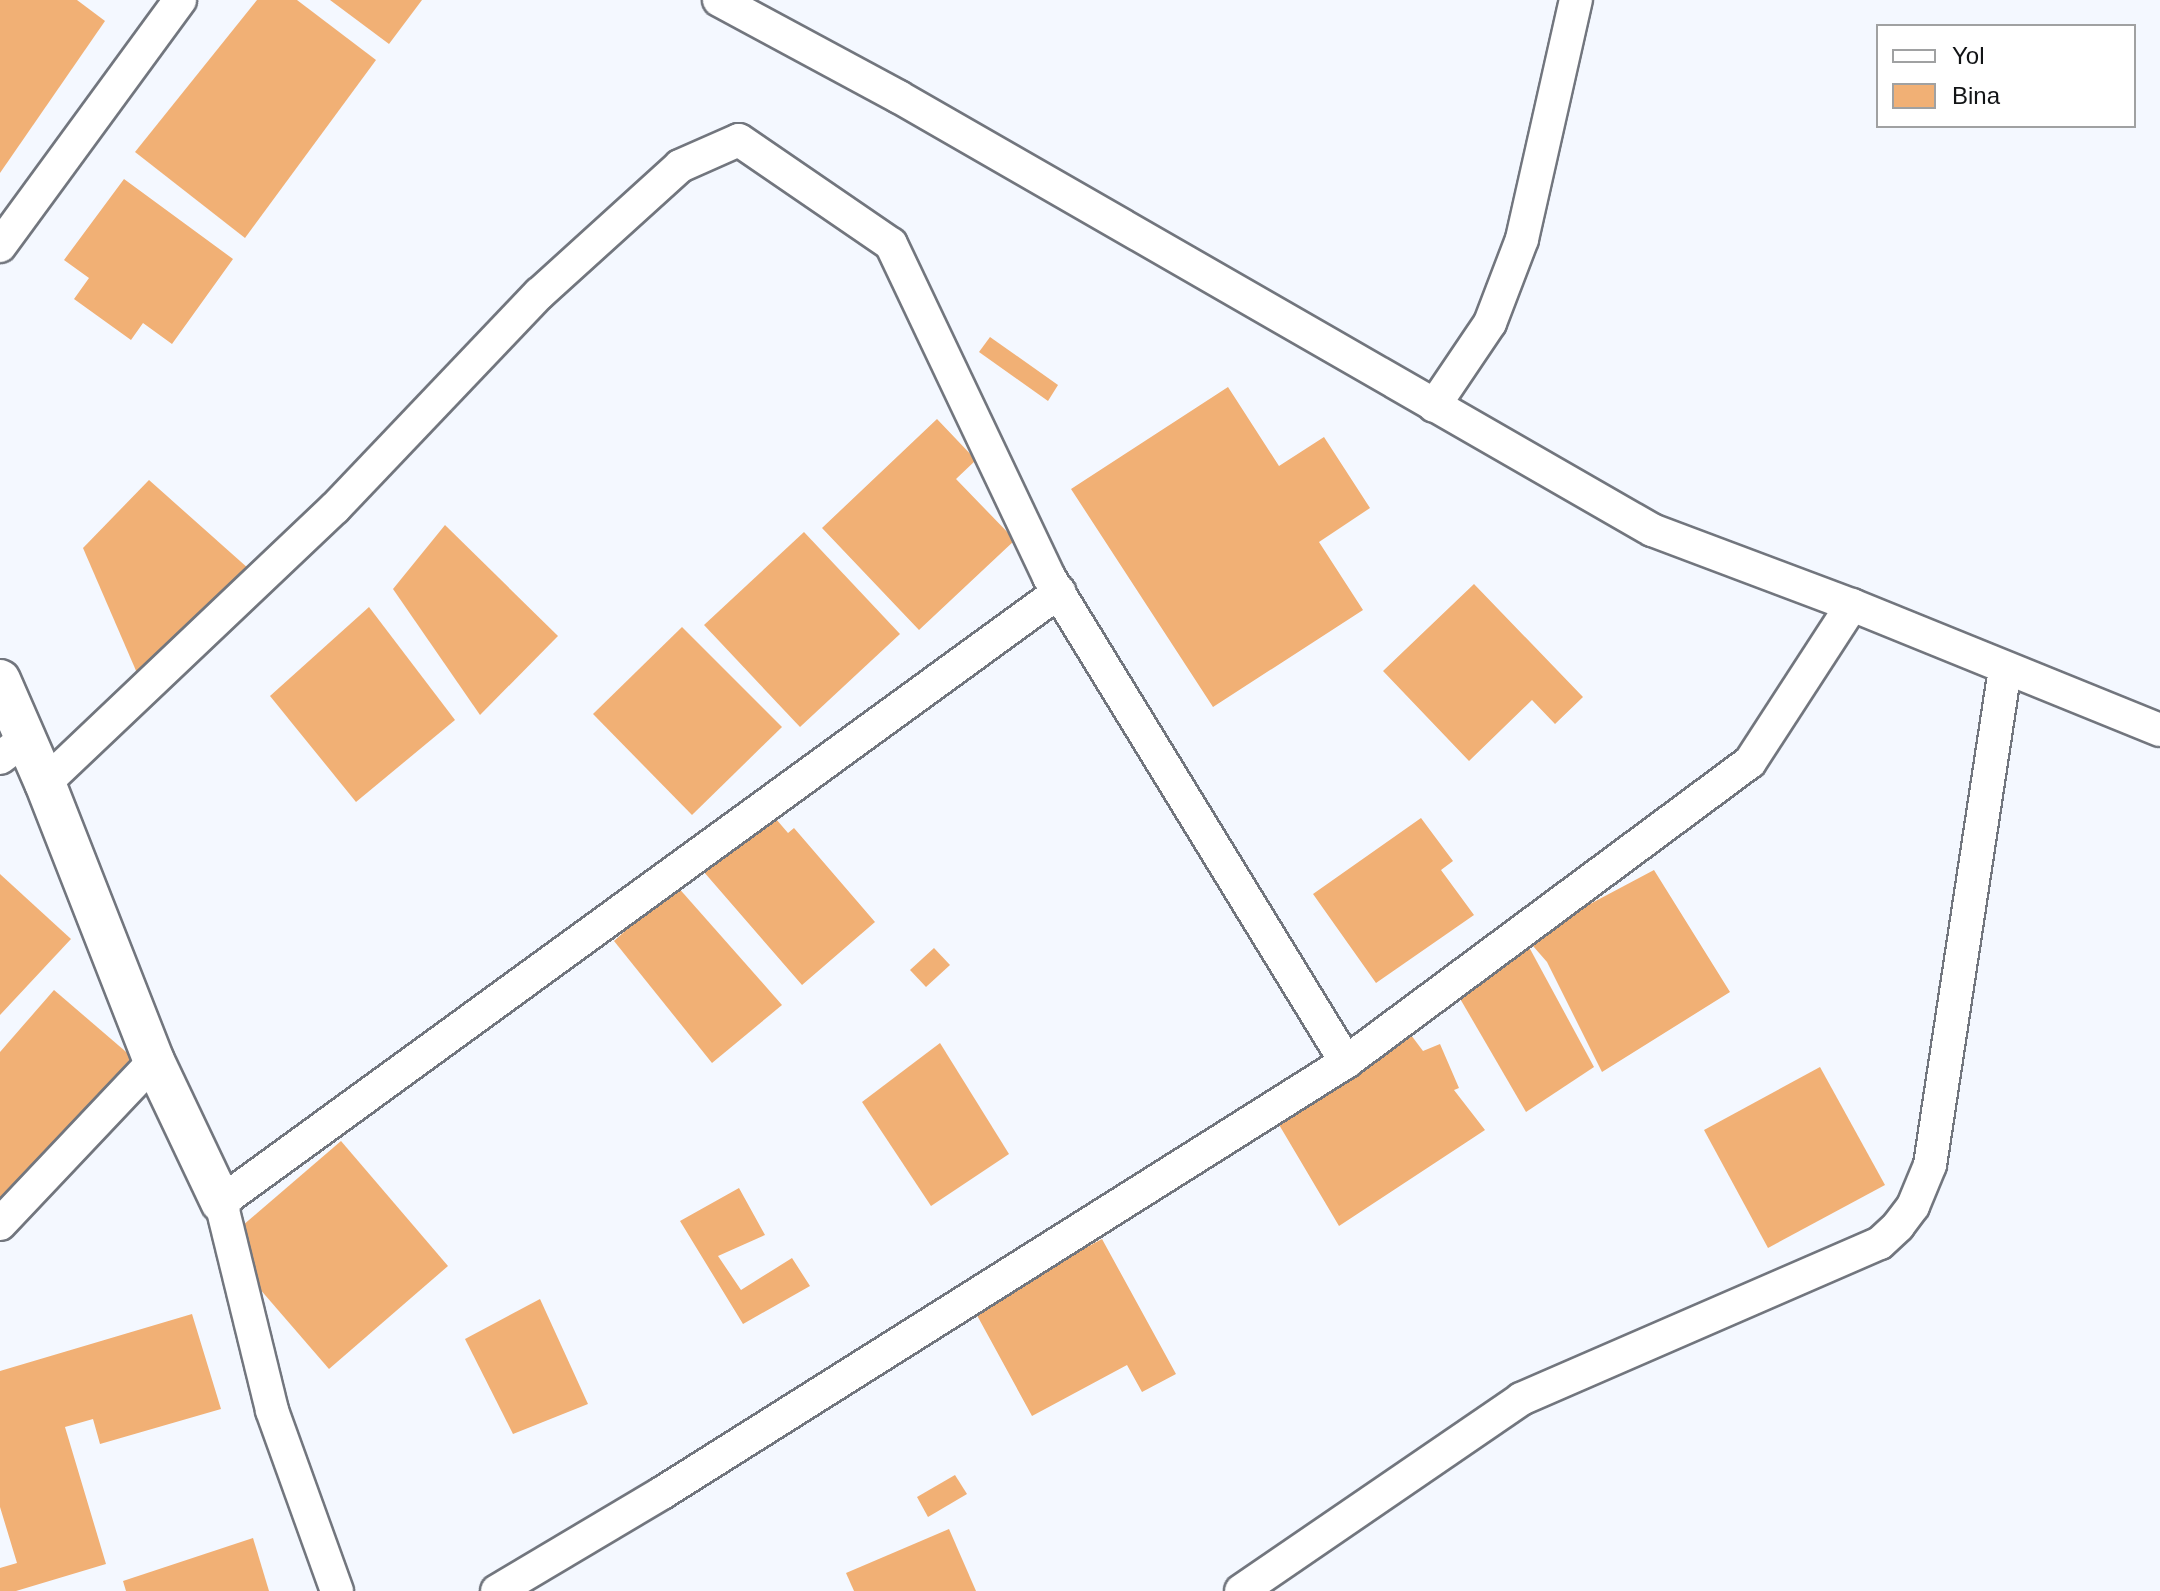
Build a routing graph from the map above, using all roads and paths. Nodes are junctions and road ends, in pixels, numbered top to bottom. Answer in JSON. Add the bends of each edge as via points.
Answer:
{"nodes":[{"id":1,"x":180,"y":0,"type":"edge"},
{"id":2,"x":719,"y":0,"type":"edge"},
{"id":3,"x":1576,"y":0,"type":"edge"},
{"id":4,"x":0,"y":246,"type":"edge"},
{"id":5,"x":1434,"y":406,"type":"junction"},
{"id":6,"x":1059,"y":592,"type":"junction"},
{"id":7,"x":1852,"y":605,"type":"junction"},
{"id":8,"x":2005,"y":669,"type":"junction"},
{"id":9,"x":0,"y":680,"type":"edge"},
{"id":10,"x":2160,"y":730,"type":"edge"},
{"id":11,"x":13,"y":748,"type":"edge"},
{"id":12,"x":45,"y":783,"type":"junction"},
{"id":13,"x":154,"y":1061,"type":"junction"},
{"id":14,"x":1346,"y":1062,"type":"junction"},
{"id":15,"x":221,"y":1202,"type":"junction"},
{"id":16,"x":0,"y":1224,"type":"edge"},
{"id":17,"x":337,"y":1591,"type":"edge"},
{"id":18,"x":497,"y":1591,"type":"edge"},
{"id":19,"x":1241,"y":1591,"type":"edge"}],
"edges":[{"from":1,"to":4,"type":"street"},
{"from":2,"to":5,"type":"street","via":[[899,97]]},
{"from":3,"to":5,"type":"street","via":[[1522,239],[1490,323]]},
{"from":5,"to":7,"type":"street","via":[[1652,530]]},
{"from":6,"to":12,"type":"street","via":[[891,244],[739,140],[680,166],[539,294],[335,508]]},
{"from":6,"to":14,"type":"street"},
{"from":6,"to":15,"type":"street"},
{"from":7,"to":8,"type":"street"},
{"from":7,"to":14,"type":"street","via":[[1750,762]]},
{"from":8,"to":10,"type":"street"},
{"from":8,"to":19,"type":"street","via":[[1930,1165],[1898,1226],[1880,1243],[1521,1399]]},
{"from":9,"to":11,"type":"street"},
{"from":11,"to":12,"type":"street"},
{"from":12,"to":13,"type":"street"},
{"from":13,"to":15,"type":"street"},
{"from":13,"to":16,"type":"street"},
{"from":14,"to":18,"type":"street","via":[[662,1493]]},
{"from":15,"to":17,"type":"street","via":[[272,1410]]}]}
